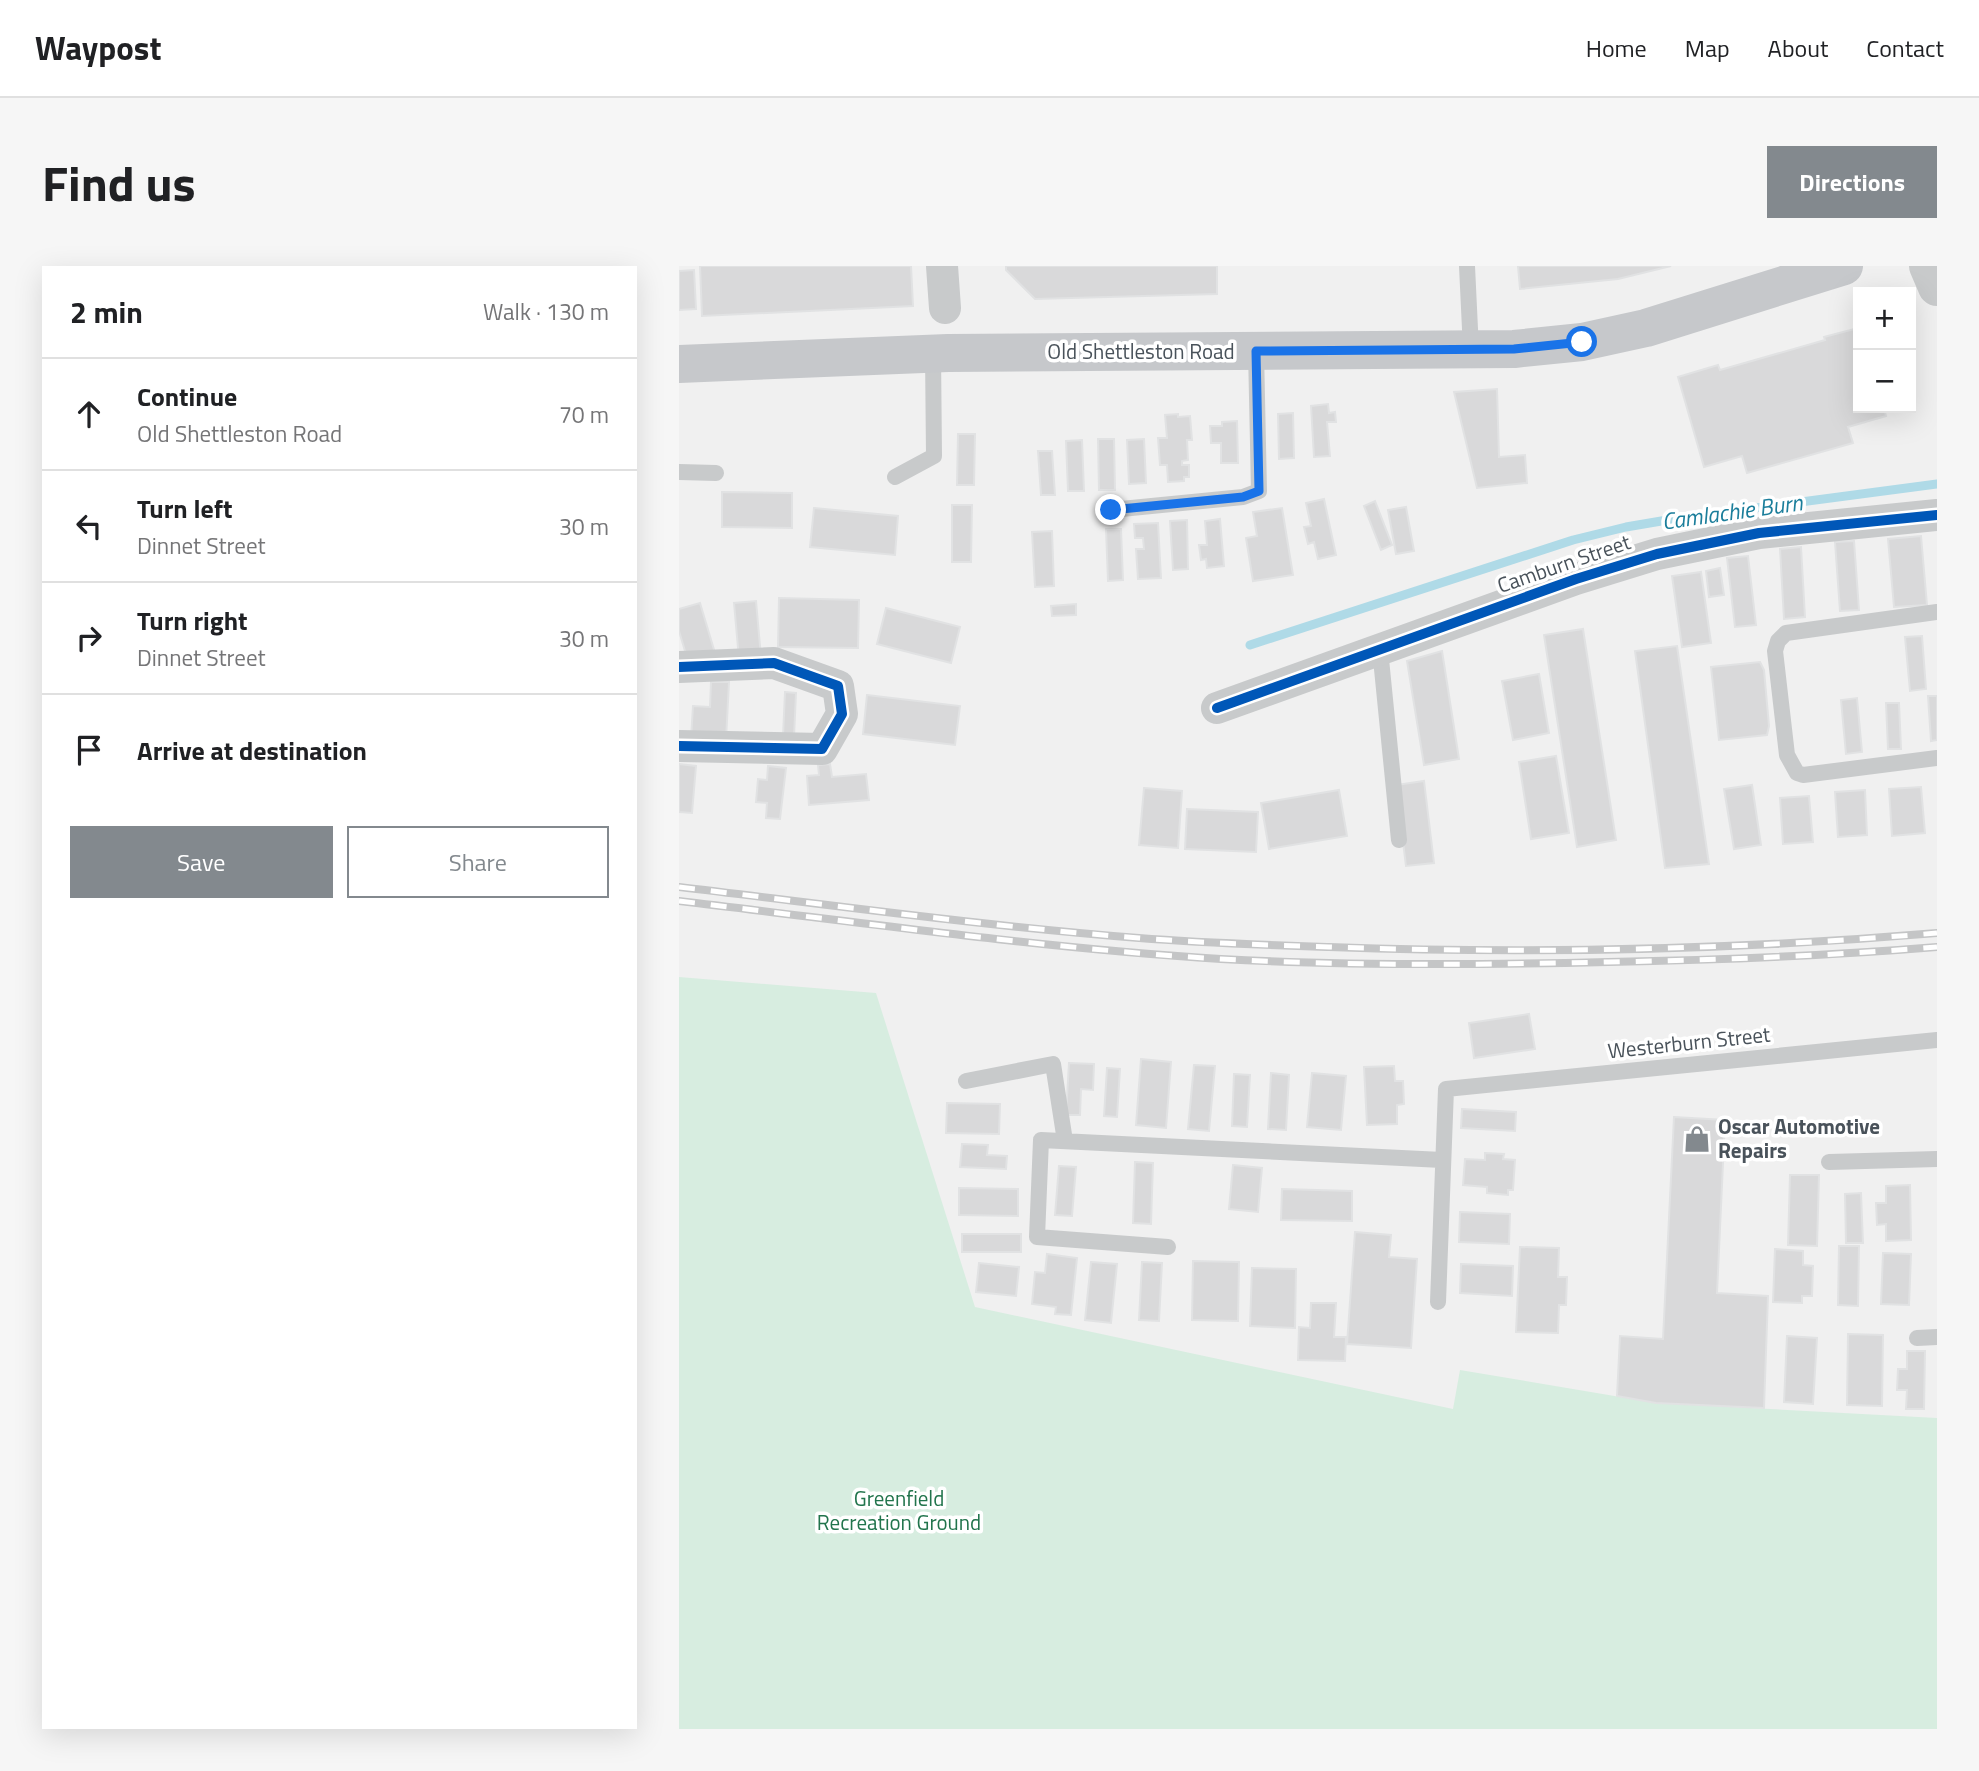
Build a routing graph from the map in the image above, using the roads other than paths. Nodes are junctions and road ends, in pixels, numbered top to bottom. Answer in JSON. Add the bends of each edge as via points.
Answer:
{"nodes":[{"id":1,"x":942,"y":266,"type":"edge"},
{"id":2,"x":1467,"y":266,"type":"edge"},
{"id":3,"x":1843,"y":266,"type":"edge"},
{"id":4,"x":1929,"y":266,"type":"edge"},
{"id":5,"x":1937,"y":288,"type":"edge"},
{"id":6,"x":945,"y":308,"type":"dead end"},
{"id":7,"x":1471,"y":350,"type":"junction"},
{"id":8,"x":1256,"y":351,"type":"junction"},
{"id":9,"x":933,"y":353,"type":"junction"},
{"id":10,"x":679,"y":364,"type":"edge"},
{"id":11,"x":679,"y":472,"type":"edge"},
{"id":12,"x":716,"y":473,"type":"dead end"},
{"id":13,"x":895,"y":477,"type":"dead end"},
{"id":14,"x":1111,"y":510,"type":"dead end"},
{"id":15,"x":1937,"y":515,"type":"edge"},
{"id":16,"x":1937,"y":612,"type":"edge"},
{"id":17,"x":1380,"y":649,"type":"junction"},
{"id":18,"x":679,"y":667,"type":"edge"},
{"id":19,"x":1217,"y":708,"type":"dead end"},
{"id":20,"x":679,"y":746,"type":"edge"},
{"id":21,"x":1937,"y":758,"type":"edge"},
{"id":22,"x":1399,"y":840,"type":"dead end"},
{"id":23,"x":1937,"y":1040,"type":"edge"},
{"id":24,"x":966,"y":1081,"type":"dead end"},
{"id":25,"x":1065,"y":1141,"type":"junction"},
{"id":26,"x":1937,"y":1159,"type":"edge"},
{"id":27,"x":1442,"y":1160,"type":"junction"},
{"id":28,"x":1829,"y":1162,"type":"dead end"},
{"id":29,"x":1168,"y":1247,"type":"dead end"},
{"id":30,"x":1438,"y":1302,"type":"dead end"},
{"id":31,"x":1937,"y":1337,"type":"edge"},
{"id":32,"x":1917,"y":1338,"type":"dead end"}],
"edges":[{"from":1,"to":6,"type":"street"},
{"from":2,"to":7,"type":"lane"},
{"from":3,"to":7,"type":"main road","name":"Old Shettleston Road","via":[[1646,328],[1582,342]]},
{"from":4,"to":5,"type":"street"},
{"from":7,"to":8,"type":"main road","name":"Old Shettleston Road"},
{"from":8,"to":9,"type":"main road","name":"Old Shettleston Road"},
{"from":8,"to":14,"type":"lane","via":[[1259,491],[1243,497]]},
{"from":9,"to":10,"type":"main road","name":"Old Shettleston Road"},
{"from":9,"to":13,"type":"lane","via":[[934,456]]},
{"from":11,"to":12,"type":"lane"},
{"from":15,"to":17,"type":"street","name":"Camburn Street","via":[[1759,533],[1657,554]]},
{"from":16,"to":21,"type":"lane","via":[[1786,634],[1775,651],[1787,755],[1797,773]]},
{"from":17,"to":19,"type":"street","name":"Camburn Street"},
{"from":17,"to":22,"type":"lane"},
{"from":18,"to":20,"type":"street","via":[[774,663],[838,686],[842,715],[822,749]]},
{"from":23,"to":27,"type":"lane","name":"Westerburn Street","via":[[1446,1089]]},
{"from":24,"to":25,"type":"lane","via":[[1053,1064]]},
{"from":25,"to":27,"type":"lane"},
{"from":25,"to":29,"type":"lane","via":[[1041,1140],[1037,1237]]},
{"from":26,"to":28,"type":"lane"},
{"from":27,"to":30,"type":"lane"},
{"from":31,"to":32,"type":"lane"}]}
